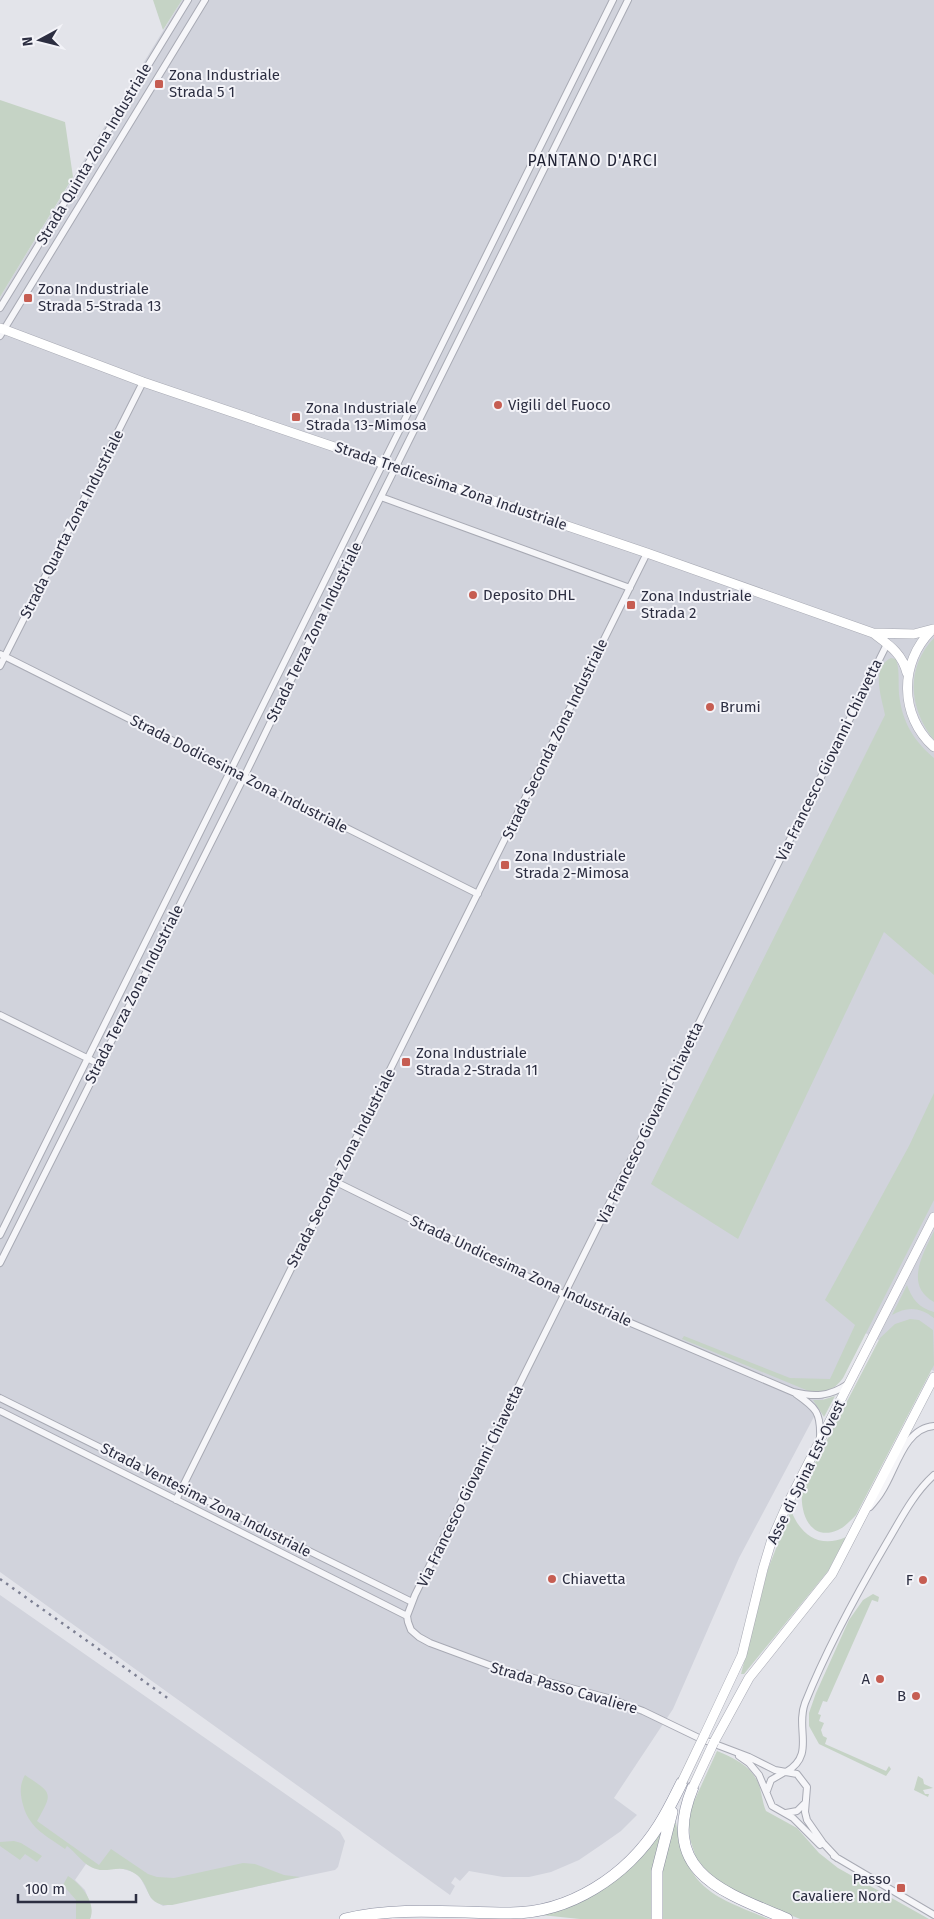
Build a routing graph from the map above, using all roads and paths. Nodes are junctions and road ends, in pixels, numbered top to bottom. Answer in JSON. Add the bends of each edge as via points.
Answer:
{"nodes":[{"id":1,"x":188,"y":0,"type":"edge"},
{"id":2,"x":205,"y":0,"type":"edge"},
{"id":3,"x":613,"y":0,"type":"edge"},
{"id":4,"x":628,"y":0,"type":"edge"},
{"id":5,"x":522,"y":184,"type":"junction"},
{"id":6,"x":534,"y":190,"type":"junction"},
{"id":7,"x":7,"y":295,"type":"junction"},
{"id":8,"x":0,"y":302,"type":"edge"},
{"id":9,"x":0,"y":308,"type":"edge"},
{"id":10,"x":1,"y":331,"type":"edge"},
{"id":11,"x":143,"y":382,"type":"junction"},
{"id":12,"x":383,"y":463,"type":"junction"},
{"id":13,"x":396,"y":467,"type":"junction"},
{"id":14,"x":381,"y":497,"type":"junction"},
{"id":15,"x":647,"y":553,"type":"junction"},
{"id":16,"x":330,"y":568,"type":"junction"},
{"id":17,"x":342,"y":575,"type":"junction"},
{"id":18,"x":630,"y":588,"type":"junction"},
{"id":19,"x":934,"y":628,"type":"edge"},
{"id":20,"x":873,"y":633,"type":"junction"},
{"id":21,"x":887,"y":644,"type":"junction"},
{"id":22,"x":2,"y":655,"type":"edge"},
{"id":23,"x":0,"y":666,"type":"edge"},
{"id":24,"x":908,"y":677,"type":"junction"},
{"id":25,"x":934,"y":747,"type":"edge"},
{"id":26,"x":231,"y":770,"type":"junction"},
{"id":27,"x":244,"y":777,"type":"junction"},
{"id":28,"x":478,"y":894,"type":"junction"},
{"id":29,"x":166,"y":900,"type":"junction"},
{"id":30,"x":179,"y":906,"type":"junction"},
{"id":31,"x":0,"y":1015,"type":"edge"},
{"id":32,"x":87,"y":1058,"type":"junction"},
{"id":33,"x":99,"y":1064,"type":"junction"},
{"id":34,"x":68,"y":1097,"type":"junction"},
{"id":35,"x":80,"y":1103,"type":"junction"},
{"id":36,"x":334,"y":1181,"type":"junction"},
{"id":37,"x":934,"y":1217,"type":"edge"},
{"id":38,"x":0,"y":1234,"type":"edge"},
{"id":39,"x":0,"y":1263,"type":"edge"},
{"id":40,"x":565,"y":1295,"type":"junction"},
{"id":41,"x":934,"y":1377,"type":"edge"},
{"id":42,"x":849,"y":1384,"type":"junction"},
{"id":43,"x":792,"y":1392,"type":"junction"},
{"id":44,"x":0,"y":1398,"type":"edge"},
{"id":45,"x":0,"y":1411,"type":"edge"},
{"id":46,"x":52,"y":1424,"type":"junction"},
{"id":47,"x":934,"y":1426,"type":"edge"},
{"id":48,"x":47,"y":1435,"type":"junction"},
{"id":49,"x":820,"y":1441,"type":"junction"},
{"id":50,"x":934,"y":1475,"type":"edge"},
{"id":51,"x":182,"y":1488,"type":"junction"},
{"id":52,"x":176,"y":1500,"type":"junction"},
{"id":53,"x":866,"y":1512,"type":"junction"},
{"id":54,"x":412,"y":1602,"type":"junction"},
{"id":55,"x":407,"y":1616,"type":"junction"},
{"id":56,"x":732,"y":1751,"type":"junction"},
{"id":57,"x":784,"y":1772,"type":"junction"},
{"id":58,"x":688,"y":1784,"type":"junction"},
{"id":59,"x":767,"y":1792,"type":"junction"},
{"id":60,"x":806,"y":1803,"type":"junction"},
{"id":61,"x":785,"y":1813,"type":"junction"},
{"id":62,"x":837,"y":1858,"type":"junction"},
{"id":63,"x":934,"y":1915,"type":"edge"},
{"id":64,"x":345,"y":1919,"type":"edge"},
{"id":65,"x":367,"y":1919,"type":"edge"},
{"id":66,"x":499,"y":1919,"type":"edge"},
{"id":67,"x":657,"y":1919,"type":"edge"},
{"id":68,"x":787,"y":1919,"type":"edge"}],
"edges":[{"from":1,"to":7,"type":"street","name":"Strada Quinta Zona Industriale"},
{"from":2,"to":10,"type":"street","name":"Strada Quinta Zona Industriale"},
{"from":3,"to":5,"type":"street","name":"Strada Terza Zona Industriale"},
{"from":4,"to":6,"type":"street","name":"Strada Terza Zona Industriale"},
{"from":5,"to":6,"type":"street"},
{"from":5,"to":12,"type":"street","name":"Strada Terza Zona Industriale"},
{"from":6,"to":13,"type":"street","name":"Strada Terza Zona Industriale"},
{"from":7,"to":8,"type":"street"},
{"from":7,"to":9,"type":"street","name":"Strada Quinta Zona Industriale"},
{"from":10,"to":11,"type":"main road","name":"Strada Tredicesima Zona Industriale"},
{"from":11,"to":12,"type":"main road","name":"Strada Tredicesima Zona Industriale"},
{"from":11,"to":22,"type":"street","name":"Strada Quarta Zona Industriale"},
{"from":12,"to":13,"type":"main road","name":"Strada Tredicesima Zona Industriale"},
{"from":12,"to":16,"type":"street","name":"Strada Terza Zona Industriale"},
{"from":13,"to":14,"type":"street","name":"Strada Terza Zona Industriale"},
{"from":13,"to":15,"type":"main road","name":"Strada Tredicesima Zona Industriale"},
{"from":14,"to":17,"type":"street","name":"Strada Terza Zona Industriale"},
{"from":14,"to":18,"type":"street"},
{"from":15,"to":18,"type":"street","name":"Strada Seconda Zona Industriale"},
{"from":15,"to":20,"type":"main road","name":"Strada Tredicesima Zona Industriale"},
{"from":16,"to":17,"type":"street"},
{"from":16,"to":26,"type":"street","name":"Strada Terza Zona Industriale"},
{"from":17,"to":27,"type":"street","name":"Strada Terza Zona Industriale"},
{"from":18,"to":28,"type":"street","name":"Strada Seconda Zona Industriale"},
{"from":19,"to":20,"type":"main road","via":[[914,634]]},
{"from":19,"to":24,"type":"main road","via":[[917,648]]},
{"from":20,"to":21,"type":"main road"},
{"from":21,"to":24,"type":"main road","via":[[899,653]]},
{"from":21,"to":40,"type":"street","name":"Via Francesco Giovanni Chiavetta"},
{"from":22,"to":23,"type":"street","name":"Strada Quarta Zona Industriale"},
{"from":22,"to":26,"type":"street","name":"Strada Dodicesima Zona Industriale"},
{"from":24,"to":25,"type":"main road","via":[[907,696],[911,714],[919,730]]},
{"from":26,"to":27,"type":"street","name":"Strada Dodicesima Zona Industriale"},
{"from":26,"to":29,"type":"street","name":"Strada Terza Zona Industriale"},
{"from":27,"to":28,"type":"street","name":"Strada Dodicesima Zona Industriale"},
{"from":27,"to":30,"type":"street","name":"Strada Terza Zona Industriale"},
{"from":28,"to":36,"type":"street","name":"Strada Seconda Zona Industriale"},
{"from":29,"to":30,"type":"street"},
{"from":29,"to":32,"type":"street","name":"Strada Terza Zona Industriale"},
{"from":30,"to":33,"type":"street","name":"Strada Terza Zona Industriale"},
{"from":31,"to":32,"type":"street"},
{"from":32,"to":33,"type":"street"},
{"from":32,"to":34,"type":"street","name":"Strada Terza Zona Industriale"},
{"from":33,"to":35,"type":"street","name":"Strada Terza Zona Industriale"},
{"from":34,"to":35,"type":"street"},
{"from":34,"to":38,"type":"street","name":"Strada Terza Zona Industriale"},
{"from":35,"to":39,"type":"street","name":"Strada Terza Zona Industriale"},
{"from":36,"to":40,"type":"street","name":"Strada Undicesima Zona Industriale"},
{"from":36,"to":51,"type":"street","name":"Strada Seconda Zona Industriale"},
{"from":37,"to":42,"type":"main road","name":"Asse di Spina Est-Ovest"},
{"from":40,"to":43,"type":"street","name":"Strada Undicesima Zona Industriale"},
{"from":40,"to":54,"type":"street","name":"Via Francesco Giovanni Chiavetta"},
{"from":41,"to":53,"type":"main road"},
{"from":42,"to":43,"type":"street","via":[[819,1396]]},
{"from":42,"to":49,"type":"main road","name":"Asse di Spina Est-Ovest"},
{"from":43,"to":49,"type":"street","via":[[817,1410],[821,1424]]},
{"from":44,"to":46,"type":"street","name":"Strada Ventesima Zona Industriale"},
{"from":45,"to":48,"type":"street","name":"Strada Ventesima Zona Industriale"},
{"from":46,"to":48,"type":"street"},
{"from":46,"to":51,"type":"street","name":"Strada Ventesima Zona Industriale"},
{"from":47,"to":53,"type":"street","via":[[923,1428],[907,1444],[882,1492]]},
{"from":48,"to":52,"type":"street","name":"Strada Ventesima Zona Industriale"},
{"from":49,"to":58,"type":"main road","name":"Asse di Spina Est-Ovest","bridge":true,"via":[[772,1540],[742,1655],[704,1736]]},
{"from":50,"to":57,"type":"street","via":[[916,1493],[844,1618],[802,1711],[804,1742],[800,1760]]},
{"from":51,"to":52,"type":"street","name":"Strada Seconda Zona Industriale"},
{"from":51,"to":54,"type":"street","name":"Strada Ventesima Zona Industriale"},
{"from":52,"to":55,"type":"street","name":"Strada Ventesima Zona Industriale"},
{"from":53,"to":58,"type":"main road","bridge":true,"via":[[832,1574],[749,1678]]},
{"from":54,"to":55,"type":"street","name":"Via Francesco Giovanni Chiavetta"},
{"from":55,"to":56,"type":"street","name":"Strada Passo Cavaliere","via":[[411,1630],[430,1643],[477,1662],[608,1698]]},
{"from":56,"to":57,"type":"street"},
{"from":56,"to":59,"type":"street","via":[[749,1763]]},
{"from":57,"to":59,"type":"street","via":[[771,1780]]},
{"from":57,"to":60,"type":"street","via":[[797,1774],[805,1782]]},
{"from":58,"to":64,"type":"highway","via":[[632,1860],[600,1885],[567,1902],[544,1909],[510,1913],[404,1912]]},
{"from":58,"to":67,"type":"highway","via":[[662,1846],[657,1870]]},
{"from":58,"to":68,"type":"highway","via":[[683,1824],[688,1851],[695,1865],[717,1888]]},
{"from":59,"to":61,"type":"street","via":[[772,1806]]},
{"from":60,"to":61,"type":"street","via":[[796,1811]]},
{"from":60,"to":62,"type":"street","via":[[805,1812],[810,1825]]},
{"from":61,"to":62,"type":"street"},
{"from":62,"to":63,"type":"street"},
{"from":65,"to":66,"type":"highway"}]}
